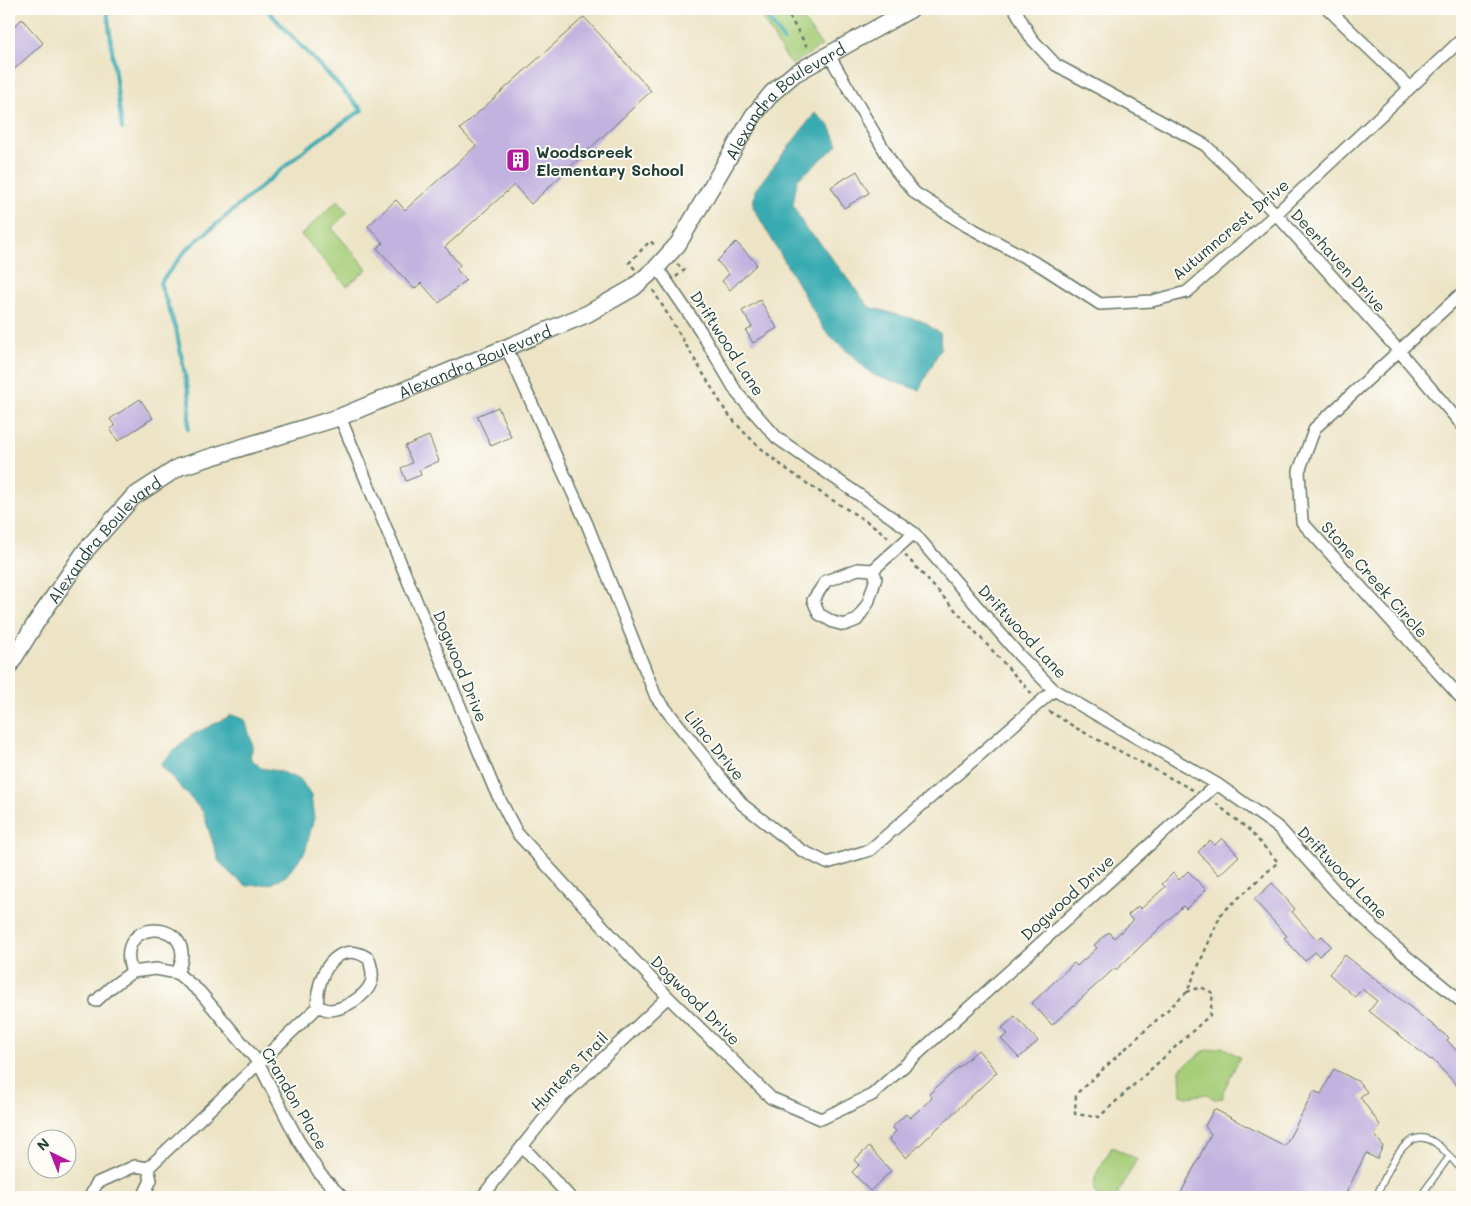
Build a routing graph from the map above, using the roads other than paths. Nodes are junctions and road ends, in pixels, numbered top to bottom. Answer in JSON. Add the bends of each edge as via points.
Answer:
{"nodes":[{"id":1,"x":1015,"y":9,"type":"edge"},
{"id":2,"x":1328,"y":9,"type":"edge"},
{"id":3,"x":901,"y":11,"type":"edge"},
{"id":4,"x":1462,"y":40,"type":"edge"},
{"id":5,"x":822,"y":58,"type":"junction"},
{"id":6,"x":1409,"y":87,"type":"junction"},
{"id":7,"x":1276,"y":214,"type":"junction"},
{"id":8,"x":662,"y":261,"type":"junction"},
{"id":9,"x":1462,"y":293,"type":"edge"},
{"id":10,"x":506,"y":347,"type":"junction"},
{"id":11,"x":1399,"y":350,"type":"junction"},
{"id":12,"x":340,"y":416,"type":"junction"},
{"id":13,"x":1462,"y":425,"type":"edge"},
{"id":14,"x":914,"y":533,"type":"junction"},
{"id":15,"x":873,"y":570,"type":"junction"},
{"id":16,"x":9,"y":666,"type":"edge"},
{"id":17,"x":1054,"y":690,"type":"junction"},
{"id":18,"x":1462,"y":699,"type":"edge"},
{"id":19,"x":1217,"y":784,"type":"junction"},
{"id":20,"x":132,"y":972,"type":"junction"},
{"id":21,"x":177,"y":973,"type":"junction"},
{"id":22,"x":668,"y":997,"type":"junction"},
{"id":23,"x":96,"y":1001,"type":"dead end"},
{"id":24,"x":1462,"y":1002,"type":"edge"},
{"id":25,"x":318,"y":1006,"type":"junction"},
{"id":26,"x":258,"y":1062,"type":"junction"},
{"id":27,"x":523,"y":1147,"type":"junction"},
{"id":28,"x":1449,"y":1157,"type":"junction"},
{"id":29,"x":148,"y":1168,"type":"junction"},
{"id":30,"x":1462,"y":1170,"type":"edge"},
{"id":31,"x":90,"y":1197,"type":"edge"},
{"id":32,"x":143,"y":1197,"type":"edge"},
{"id":33,"x":342,"y":1197,"type":"edge"},
{"id":34,"x":482,"y":1197,"type":"edge"},
{"id":35,"x":570,"y":1197,"type":"edge"},
{"id":36,"x":1376,"y":1197,"type":"edge"},
{"id":37,"x":1420,"y":1197,"type":"edge"}],
"edges":[{"from":1,"to":7,"type":"street","name":"Deerhaven Drive","via":[[1031,38],[1056,65],[1205,145]]},
{"from":2,"to":6,"type":"street"},
{"from":3,"to":5,"type":"street","name":"Alexandra Boulevard"},
{"from":4,"to":6,"type":"street","name":"Autumncrest Drive"},
{"from":5,"to":7,"type":"street","name":"Autumncrest Drive","via":[[915,194],[1041,266],[1100,304],[1152,301],[1187,292]]},
{"from":5,"to":8,"type":"street","name":"Alexandra Boulevard","via":[[794,74],[753,116],[678,244]]},
{"from":6,"to":7,"type":"street","name":"Autumncrest Drive"},
{"from":7,"to":11,"type":"street","name":"Deerhaven Drive"},
{"from":8,"to":10,"type":"street","name":"Alexandra Boulevard","via":[[633,288],[587,314]]},
{"from":8,"to":14,"type":"street","name":"Driftwood Lane","via":[[670,283],[737,393],[777,438]]},
{"from":9,"to":11,"type":"street","name":"Stone Creek Circle"},
{"from":10,"to":12,"type":"street","name":"Alexandra Boulevard"},
{"from":10,"to":17,"type":"street","name":"Lilac Drive","via":[[586,524],[656,696],[743,805],[801,850],[827,863],[870,850]]},
{"from":11,"to":13,"type":"street","name":"Deerhaven Drive"},
{"from":11,"to":18,"type":"street","name":"Stone Creek Circle","via":[[1316,428],[1299,471],[1302,522]]},
{"from":12,"to":16,"type":"street","name":"Alexandra Boulevard","via":[[179,466],[133,497],[86,550]]},
{"from":12,"to":22,"type":"street","name":"Dogwood Drive","via":[[494,788],[517,833]]},
{"from":14,"to":15,"type":"street"},
{"from":14,"to":17,"type":"street","name":"Driftwood Lane","via":[[1019,655]]},
{"from":15,"to":15,"type":"street","via":[[858,569],[826,581],[814,600],[819,614],[844,625],[857,620],[868,603],[876,578]]},
{"from":17,"to":19,"type":"street","name":"Driftwood Lane"},
{"from":19,"to":22,"type":"street","name":"Dogwood Drive","via":[[872,1095],[821,1119],[771,1098]]},
{"from":19,"to":24,"type":"street","name":"Driftwood Lane","via":[[1279,828],[1336,892],[1395,947]]},
{"from":20,"to":21,"type":"street","via":[[156,969]]},
{"from":20,"to":21,"type":"street","via":[[128,961],[129,949],[135,938],[156,929],[177,939],[182,950],[182,962]]},
{"from":20,"to":23,"type":"street"},
{"from":21,"to":26,"type":"street","name":"Crandon Place","via":[[200,992]]},
{"from":22,"to":27,"type":"street","name":"Hunters Trail","via":[[559,1100]]},
{"from":25,"to":25,"type":"street","via":[[316,992],[331,960],[344,953],[359,952],[369,959],[371,983],[361,996],[330,1010]]},
{"from":25,"to":26,"type":"street"},
{"from":26,"to":29,"type":"street"},
{"from":26,"to":33,"type":"street","name":"Crandon Place","via":[[298,1140],[320,1174]]},
{"from":27,"to":34,"type":"street","name":"Hunters Trail"},
{"from":27,"to":35,"type":"street"},
{"from":28,"to":30,"type":"lane"},
{"from":28,"to":36,"type":"lane","via":[[1428,1138],[1410,1139],[1399,1151]]},
{"from":28,"to":37,"type":"lane"},
{"from":29,"to":31,"type":"street","via":[[135,1166],[97,1183]]},
{"from":29,"to":32,"type":"street","via":[[150,1180]]}]}
